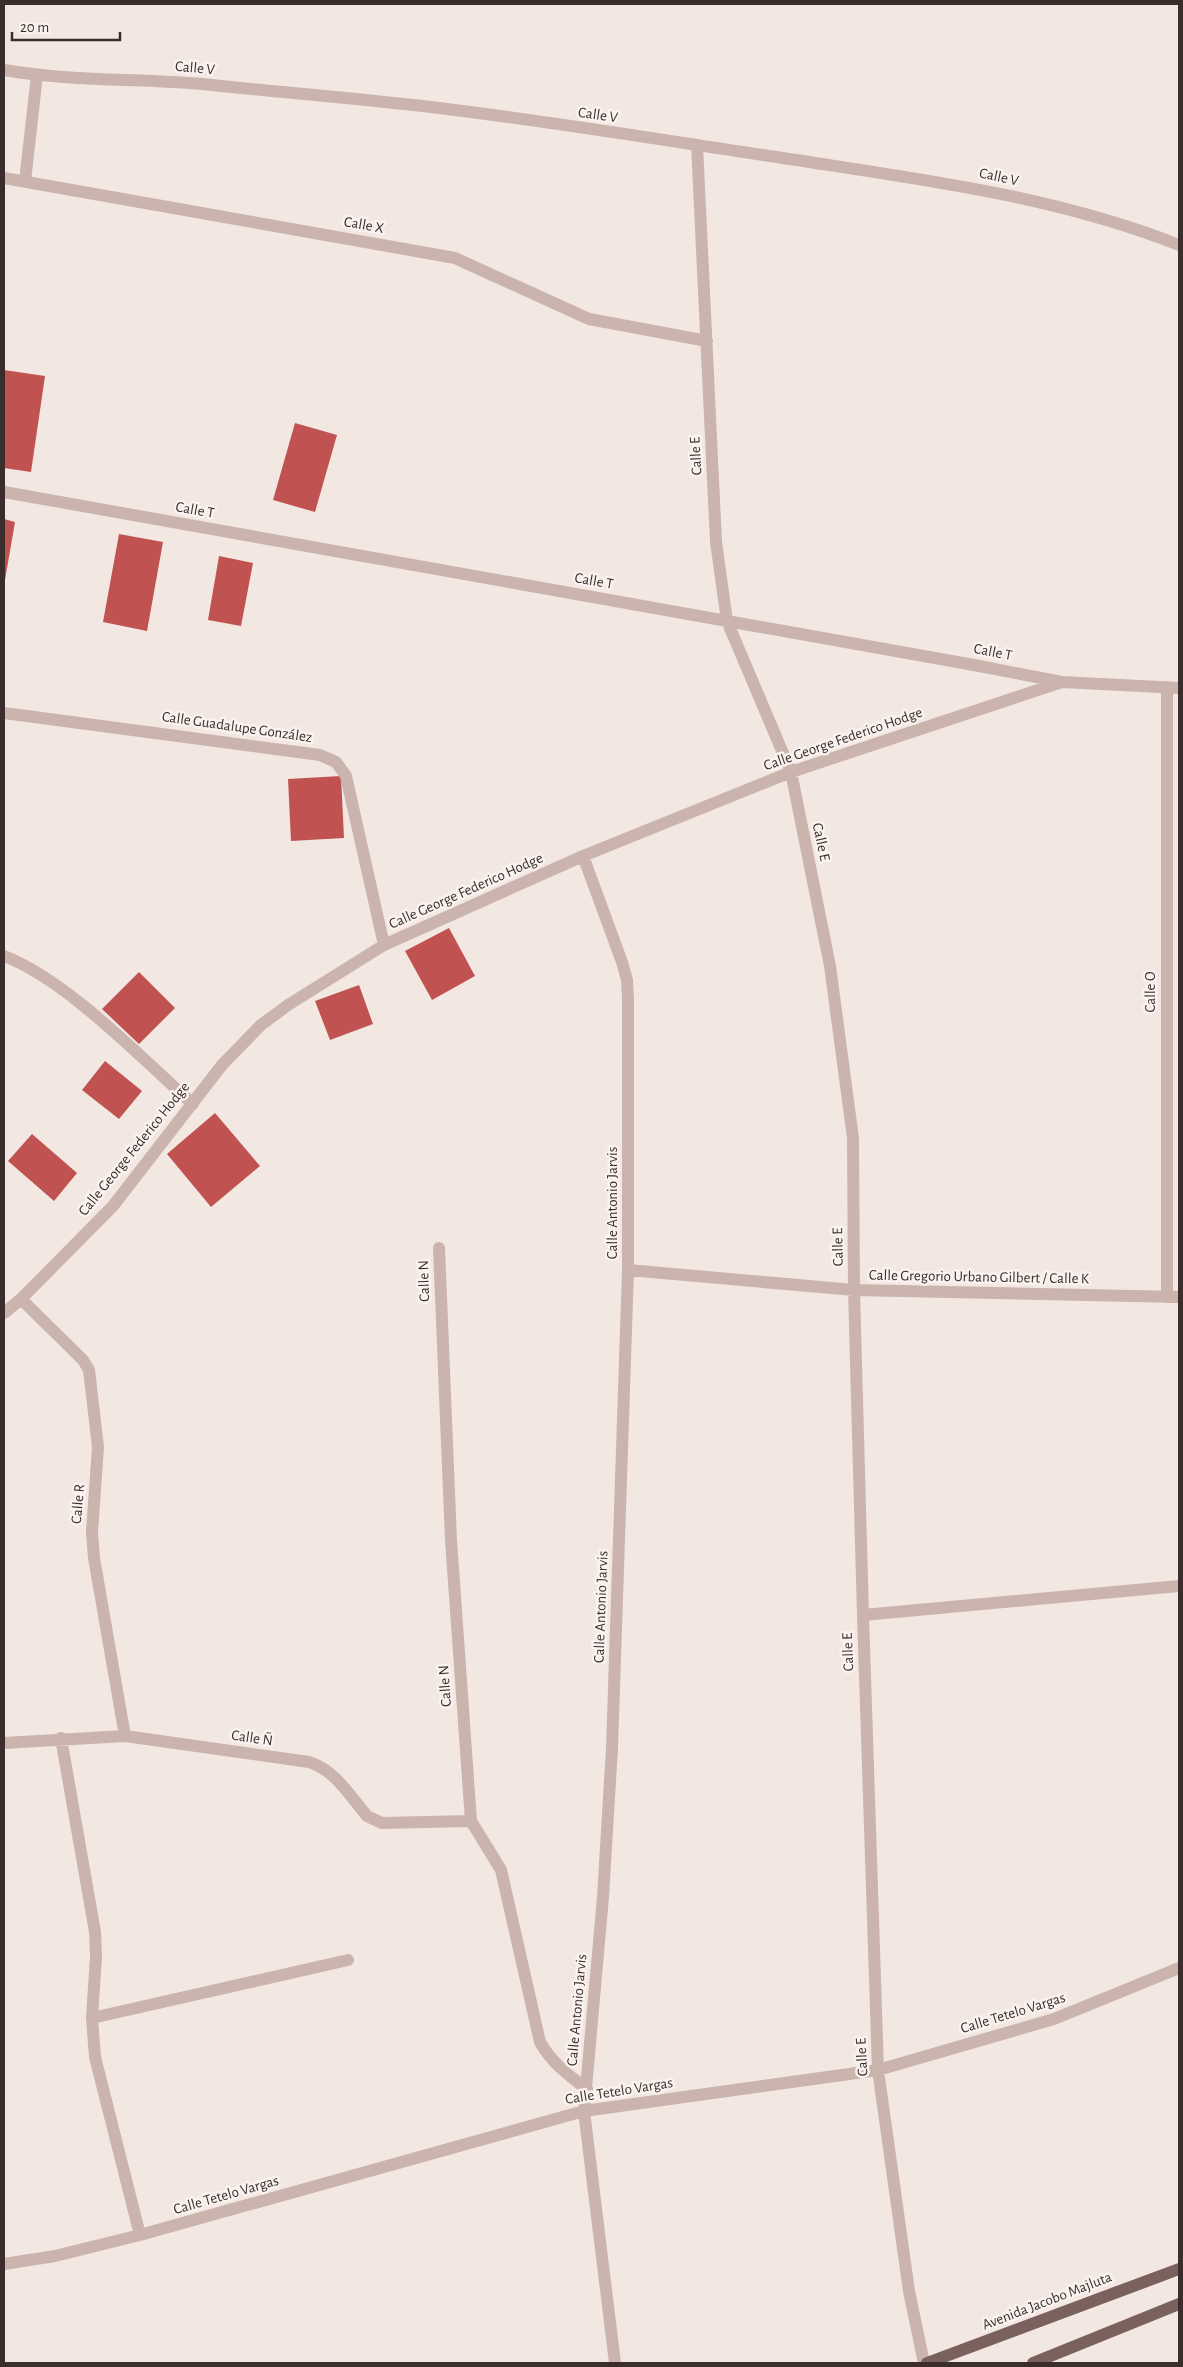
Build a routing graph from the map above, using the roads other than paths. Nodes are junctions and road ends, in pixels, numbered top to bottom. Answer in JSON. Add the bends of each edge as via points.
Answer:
{"nodes":[{"id":1,"x":4,"y":70,"type":"edge"},
{"id":2,"x":37,"y":75,"type":"junction"},
{"id":3,"x":697,"y":145,"type":"junction"},
{"id":4,"x":4,"y":178,"type":"edge"},
{"id":5,"x":25,"y":181,"type":"junction"},
{"id":6,"x":1179,"y":245,"type":"edge"},
{"id":7,"x":707,"y":341,"type":"junction"},
{"id":8,"x":4,"y":492,"type":"edge"},
{"id":9,"x":727,"y":621,"type":"junction"},
{"id":10,"x":1062,"y":682,"type":"junction"},
{"id":11,"x":1173,"y":688,"type":"edge"},
{"id":12,"x":4,"y":713,"type":"edge"},
{"id":13,"x":790,"y":772,"type":"junction"},
{"id":14,"x":583,"y":856,"type":"junction"},
{"id":15,"x":384,"y":945,"type":"junction"},
{"id":16,"x":4,"y":956,"type":"edge"},
{"id":17,"x":193,"y":1104,"type":"junction"},
{"id":18,"x":439,"y":1248,"type":"dead end"},
{"id":19,"x":628,"y":1270,"type":"junction"},
{"id":20,"x":854,"y":1290,"type":"junction"},
{"id":21,"x":1173,"y":1297,"type":"edge"},
{"id":22,"x":21,"y":1299,"type":"junction"},
{"id":23,"x":4,"y":1313,"type":"edge"},
{"id":24,"x":1179,"y":1586,"type":"edge"},
{"id":25,"x":863,"y":1615,"type":"junction"},
{"id":26,"x":125,"y":1736,"type":"junction"},
{"id":27,"x":61,"y":1738,"type":"junction"},
{"id":28,"x":4,"y":1743,"type":"edge"},
{"id":29,"x":471,"y":1820,"type":"junction"},
{"id":30,"x":348,"y":1960,"type":"dead end"},
{"id":31,"x":1179,"y":1968,"type":"edge"},
{"id":32,"x":92,"y":2018,"type":"junction"},
{"id":33,"x":878,"y":2070,"type":"junction"},
{"id":34,"x":587,"y":2089,"type":"junction"},
{"id":35,"x":584,"y":2111,"type":"junction"},
{"id":36,"x":140,"y":2236,"type":"junction"},
{"id":37,"x":4,"y":2264,"type":"edge"},
{"id":38,"x":1179,"y":2269,"type":"edge"},
{"id":39,"x":1179,"y":2304,"type":"edge"},
{"id":40,"x":615,"y":2363,"type":"edge"},
{"id":41,"x":926,"y":2363,"type":"edge"},
{"id":42,"x":1033,"y":2363,"type":"edge"}],
"edges":[{"from":1,"to":2,"type":"street","name":"Calle V"},
{"from":2,"to":3,"type":"street","name":"Calle V","via":[[186,83],[440,108]]},
{"from":2,"to":5,"type":"street"},
{"from":3,"to":6,"type":"street","name":"Calle V","via":[[988,190],[1091,215]]},
{"from":3,"to":7,"type":"street","name":"Calle E"},
{"from":4,"to":5,"type":"street","name":"Calle X"},
{"from":5,"to":7,"type":"street","name":"Calle X","via":[[455,258],[588,319]]},
{"from":7,"to":9,"type":"street","name":"Calle E","via":[[716,542]]},
{"from":8,"to":9,"type":"street","name":"Calle T"},
{"from":9,"to":10,"type":"street","name":"Calle T"},
{"from":9,"to":13,"type":"street","name":"Calle E"},
{"from":10,"to":11,"type":"street","name":"Calle T"},
{"from":10,"to":13,"type":"street","name":"Calle George Federico Hodge"},
{"from":11,"to":21,"type":"street","name":"Calle O"},
{"from":12,"to":15,"type":"street","name":"Calle Guadalupe González","via":[[320,755],[336,762],[346,776]]},
{"from":13,"to":14,"type":"street","name":"Calle George Federico Hodge"},
{"from":13,"to":20,"type":"street","name":"Calle E","via":[[830,966],[853,1138]]},
{"from":14,"to":15,"type":"street","name":"Calle George Federico Hodge"},
{"from":14,"to":19,"type":"street","name":"Calle Antonio Jarvis","via":[[627,980]]},
{"from":15,"to":17,"type":"street","name":"Calle George Federico Hodge","via":[[288,1004],[261,1025],[222,1065]]},
{"from":16,"to":17,"type":"street","via":[[29,968],[84,1007]]},
{"from":17,"to":22,"type":"street","name":"Calle George Federico Hodge","via":[[113,1206]]},
{"from":18,"to":29,"type":"street","name":"Calle N","via":[[451,1540]]},
{"from":19,"to":20,"type":"street","name":"Calle Gregorio Urbano Gilbert / Calle K"},
{"from":19,"to":34,"type":"street","name":"Calle Antonio Jarvis","via":[[612,1748]]},
{"from":20,"to":21,"type":"street","name":"Calle Gregorio Urbano Gilbert / Calle K"},
{"from":20,"to":25,"type":"street","name":"Calle E"},
{"from":22,"to":23,"type":"street","name":"Calle George Federico Hodge"},
{"from":22,"to":26,"type":"street","name":"Calle R","via":[[84,1360],[89,1370],[98,1447],[93,1551]]},
{"from":24,"to":25,"type":"street"},
{"from":25,"to":33,"type":"street","name":"Calle E"},
{"from":26,"to":27,"type":"street","name":"Calle Ñ"},
{"from":26,"to":29,"type":"street","name":"Calle Ñ","via":[[320,1766],[367,1816],[382,1823]]},
{"from":27,"to":28,"type":"street","name":"Calle Ñ"},
{"from":27,"to":32,"type":"street","via":[[96,1932]]},
{"from":29,"to":34,"type":"street","name":"Calle N","via":[[501,1870],[540,2042],[560,2068]]},
{"from":30,"to":32,"type":"street"},
{"from":31,"to":33,"type":"street","name":"Calle Tetelo Vargas","via":[[1054,2019]]},
{"from":32,"to":36,"type":"street","via":[[95,2057]]},
{"from":33,"to":35,"type":"street","name":"Calle Tetelo Vargas"},
{"from":33,"to":41,"type":"street","name":"Calle E","via":[[910,2291]]},
{"from":34,"to":35,"type":"street","name":"Calle Antonio Jarvis"},
{"from":35,"to":36,"type":"street","name":"Calle Tetelo Vargas"},
{"from":35,"to":40,"type":"street","name":"Calle Antonio Jarvis"},
{"from":36,"to":37,"type":"street","name":"Calle Tetelo Vargas"},
{"from":38,"to":41,"type":"main road","name":"Avenida Jacobo Majluta"},
{"from":39,"to":42,"type":"main road"}]}
